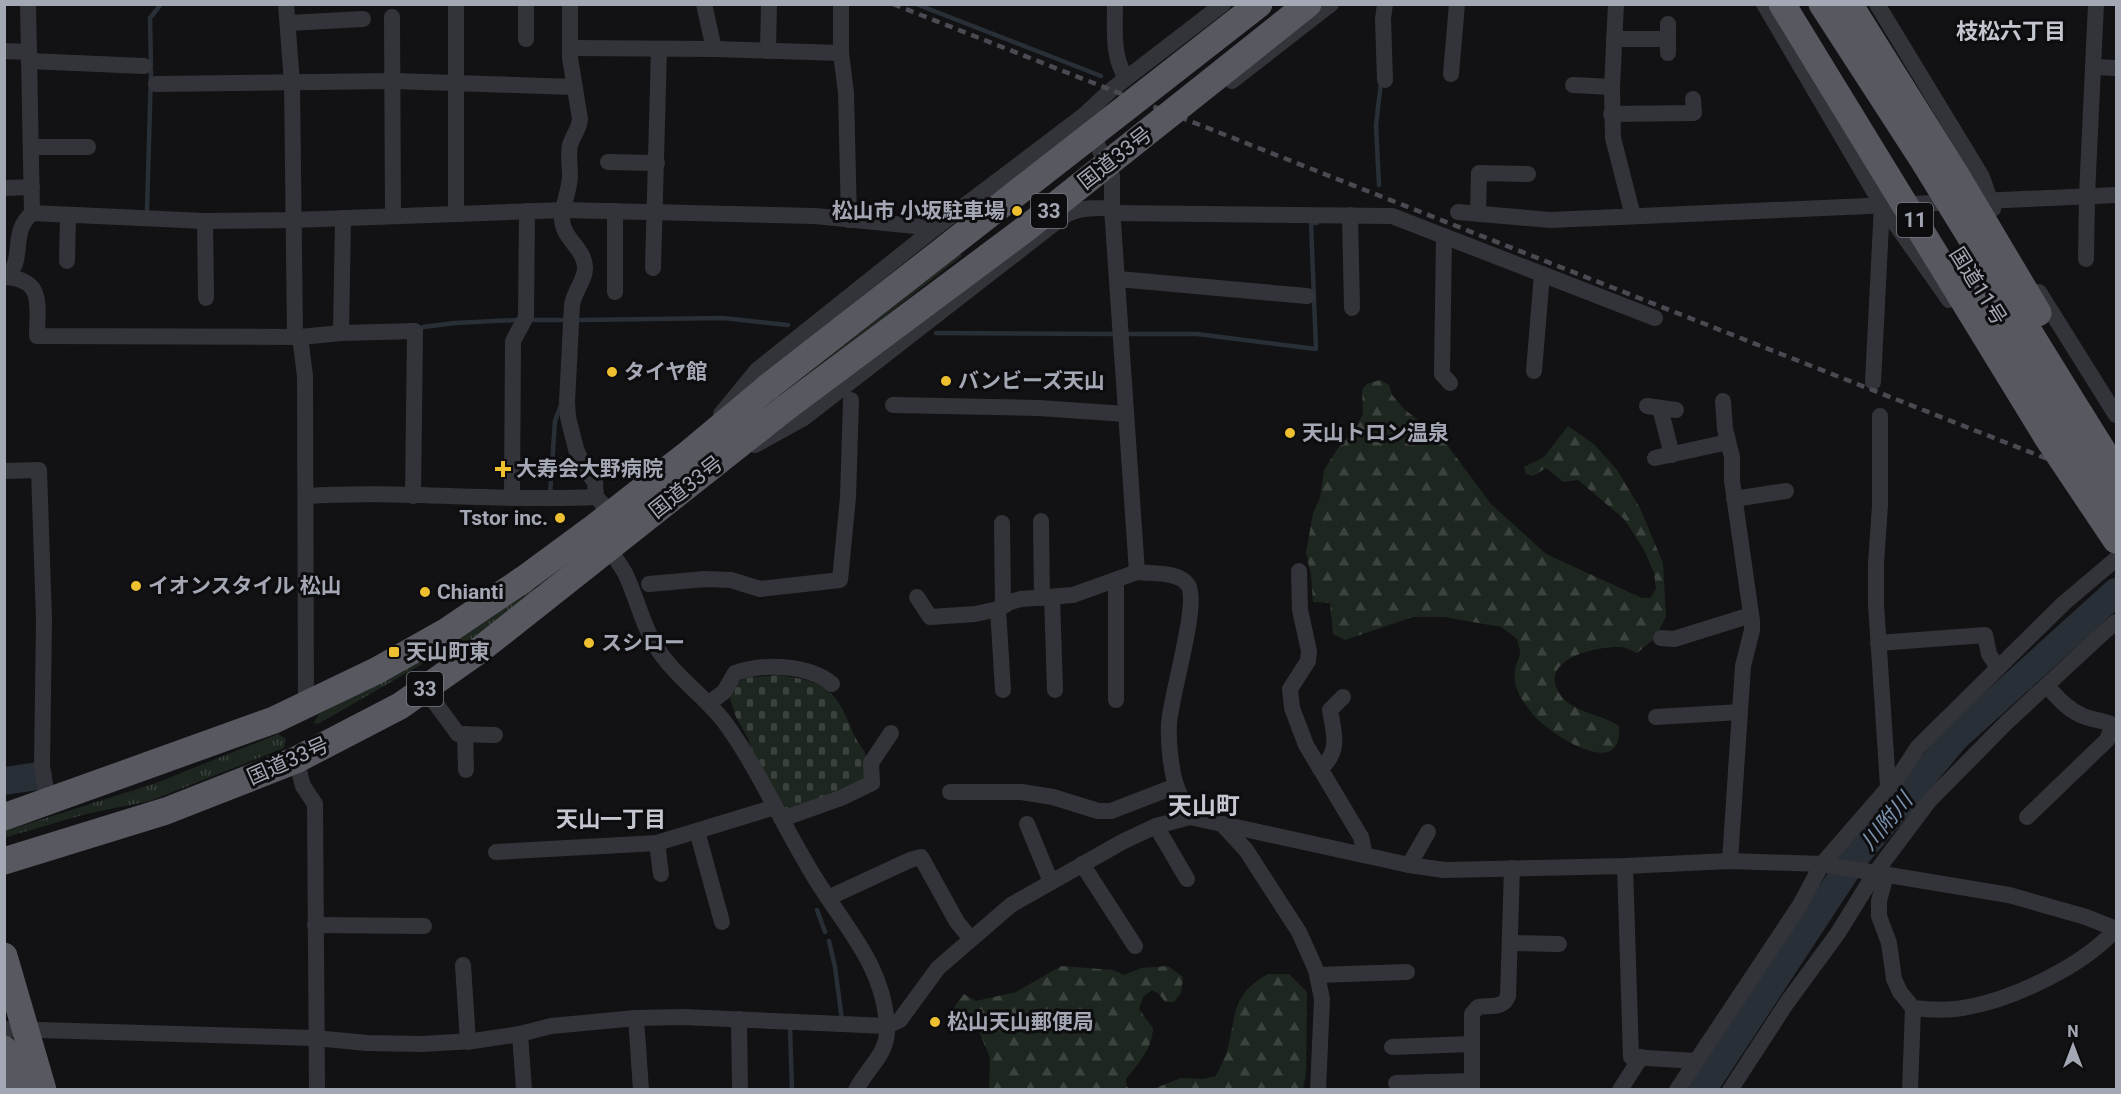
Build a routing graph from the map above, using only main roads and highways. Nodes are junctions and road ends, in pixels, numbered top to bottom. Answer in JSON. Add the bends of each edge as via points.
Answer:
{"nodes":[{"id":1,"x":1259,"y":4,"type":"edge"},
{"id":2,"x":1308,"y":4,"type":"edge"},
{"id":3,"x":1782,"y":4,"type":"edge"},
{"id":4,"x":1798,"y":4,"type":"edge"},
{"id":5,"x":1822,"y":4,"type":"edge"},
{"id":6,"x":1849,"y":4,"type":"edge"},
{"id":7,"x":2116,"y":445,"type":"edge"},
{"id":8,"x":697,"y":462,"type":"junction"},
{"id":9,"x":2116,"y":472,"type":"edge"},
{"id":10,"x":2116,"y":508,"type":"edge"},
{"id":11,"x":603,"y":521,"type":"junction"},
{"id":12,"x":2116,"y":540,"type":"edge"},
{"id":13,"x":4,"y":817,"type":"edge"},
{"id":14,"x":4,"y":861,"type":"edge"},
{"id":15,"x":4,"y":956,"type":"edge"},
{"id":16,"x":15,"y":1029,"type":"edge"},
{"id":17,"x":4,"y":1049,"type":"edge"},
{"id":18,"x":16,"y":1089,"type":"edge"},
{"id":19,"x":43,"y":1089,"type":"edge"}],
"edges":[{"from":1,"to":8,"type":"highway","name":"国道33号","number":"33","bridge":true,"via":[[768,387]]},
{"from":2,"to":8,"type":"highway","name":"国道33号","number":"33","bridge":true,"via":[[1028,227],[784,409]]},
{"from":3,"to":12,"type":"highway","number":"11","bridge":true,"via":[[2047,437]]},
{"from":4,"to":10,"type":"highway","name":"国道11号","number":"11","bridge":true},
{"from":5,"to":9,"type":"highway","name":"国道11号","number":"11","bridge":true},
{"from":6,"to":7,"type":"highway","bridge":true},
{"from":8,"to":11,"type":"highway","name":"国道33号","number":"33"},
{"from":11,"to":13,"type":"highway","name":"国道33号","number":"33","via":[[447,631],[306,706]]},
{"from":11,"to":14,"type":"highway","name":"国道33号","number":"33","via":[[477,652],[400,706],[296,760],[166,812]]},
{"from":15,"to":16,"type":"highway"},
{"from":16,"to":19,"type":"highway"},
{"from":17,"to":18,"type":"highway"}]}
